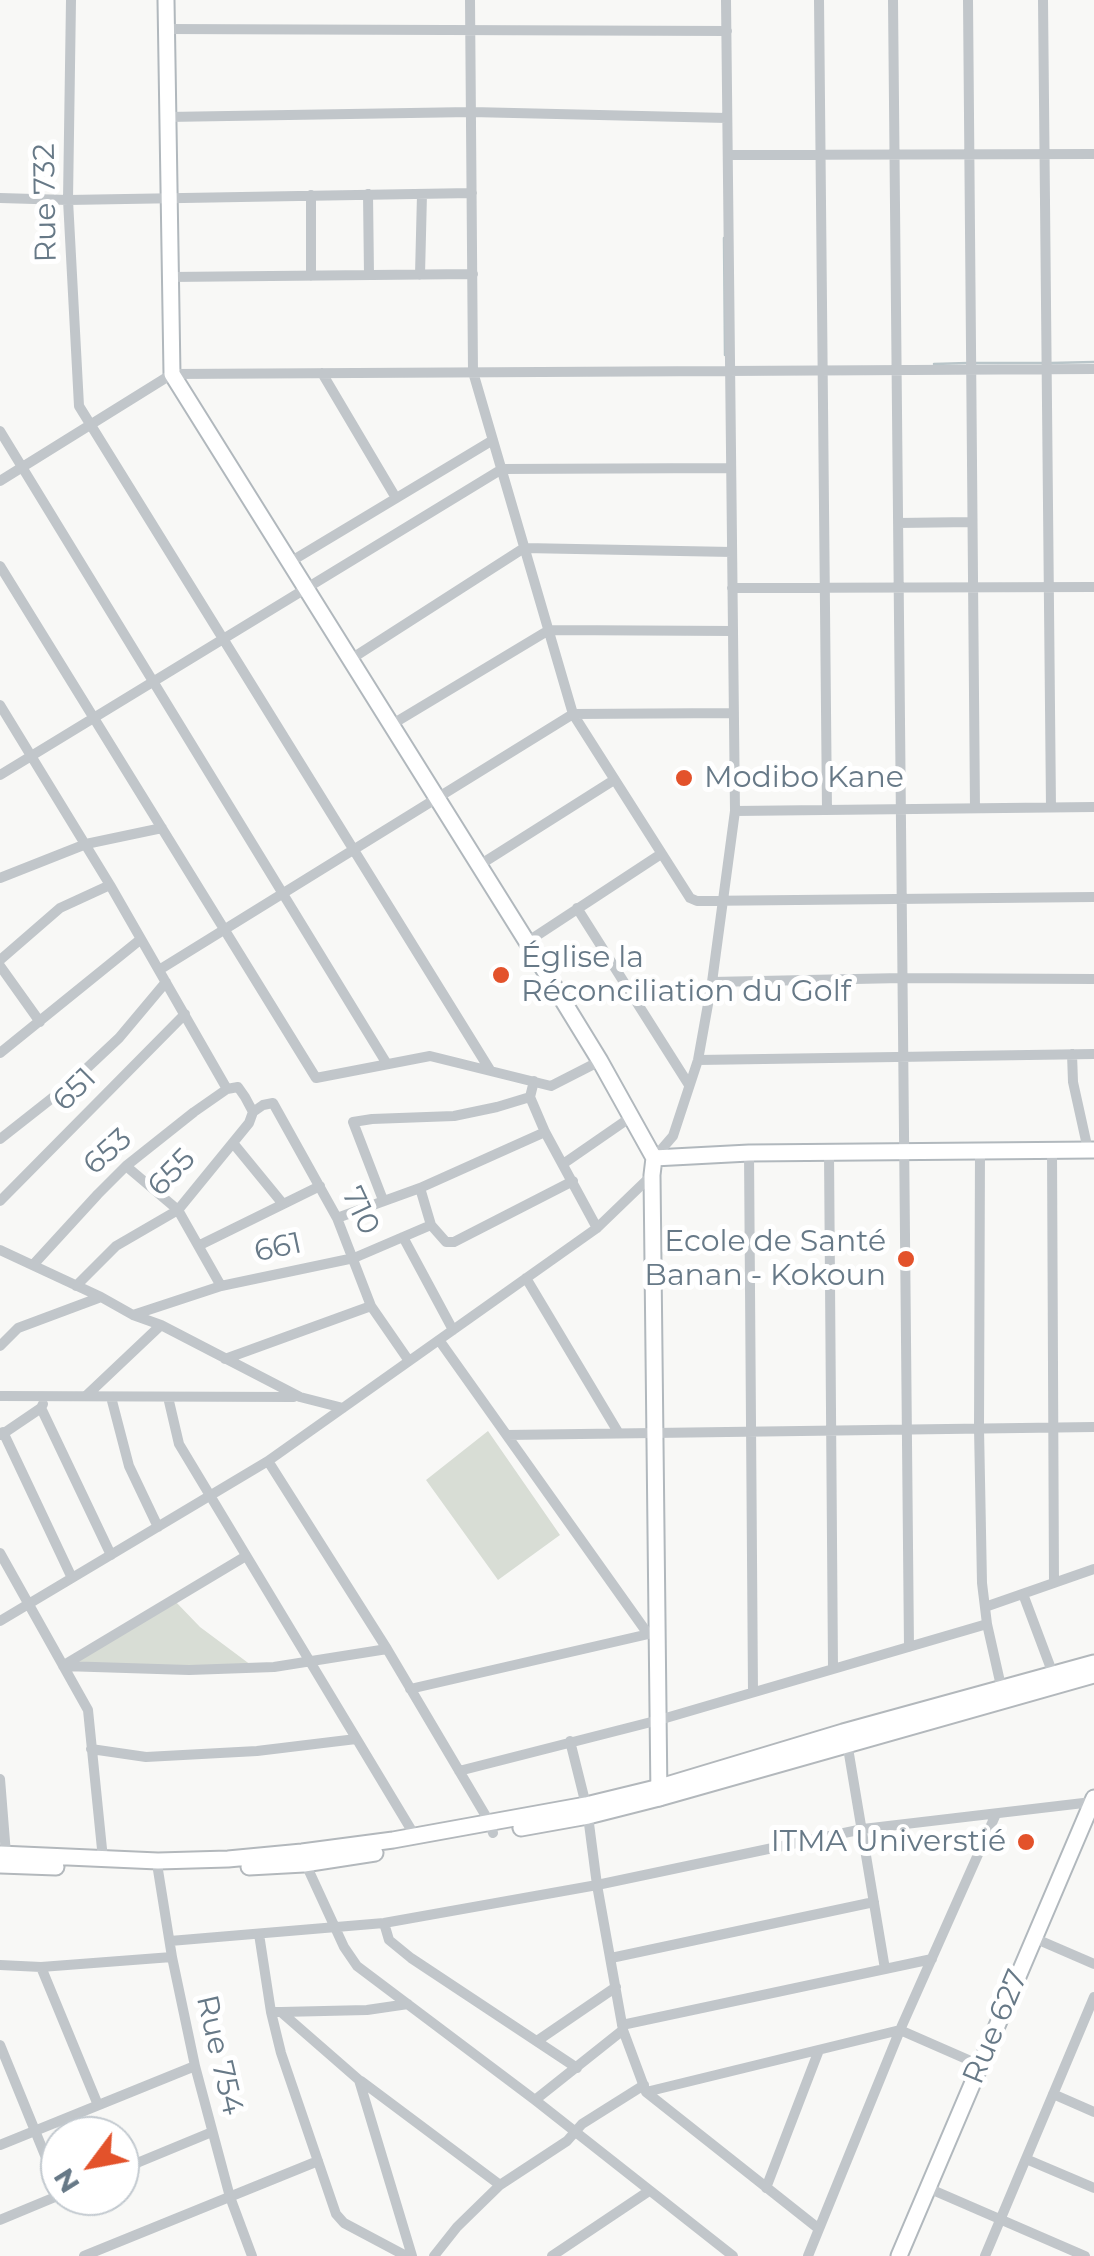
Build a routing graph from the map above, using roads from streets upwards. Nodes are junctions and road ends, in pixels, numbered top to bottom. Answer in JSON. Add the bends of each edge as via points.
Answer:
{"nodes":[{"id":1,"x":71,"y":0,"type":"edge"},
{"id":2,"x":166,"y":0,"type":"edge"},
{"id":3,"x":470,"y":0,"type":"edge"},
{"id":4,"x":726,"y":0,"type":"edge"},
{"id":5,"x":819,"y":0,"type":"edge"},
{"id":6,"x":893,"y":0,"type":"edge"},
{"id":7,"x":968,"y":0,"type":"edge"},
{"id":8,"x":1043,"y":0,"type":"edge"},
{"id":9,"x":166,"y":29,"type":"junction"},
{"id":10,"x":726,"y":31,"type":"junction"},
{"id":11,"x":470,"y":32,"type":"junction"},
{"id":12,"x":471,"y":112,"type":"junction"},
{"id":13,"x":168,"y":117,"type":"junction"},
{"id":14,"x":728,"y":118,"type":"junction"},
{"id":15,"x":894,"y":154,"type":"junction"},
{"id":16,"x":969,"y":154,"type":"junction"},
{"id":17,"x":1044,"y":154,"type":"junction"},
{"id":18,"x":1094,"y":154,"type":"edge"},
{"id":19,"x":728,"y":155,"type":"junction"},
{"id":20,"x":820,"y":155,"type":"junction"},
{"id":21,"x":472,"y":193,"type":"junction"},
{"id":22,"x":368,"y":194,"type":"junction"},
{"id":23,"x":422,"y":194,"type":"junction"},
{"id":24,"x":311,"y":195,"type":"junction"},
{"id":25,"x":168,"y":196,"type":"junction"},
{"id":26,"x":0,"y":198,"type":"edge"},
{"id":27,"x":68,"y":200,"type":"junction"},
{"id":28,"x":473,"y":274,"type":"junction"},
{"id":29,"x":369,"y":275,"type":"junction"},
{"id":30,"x":420,"y":275,"type":"junction"},
{"id":31,"x":170,"y":276,"type":"junction"},
{"id":32,"x":311,"y":276,"type":"junction"},
{"id":33,"x":1094,"y":369,"type":"edge"},
{"id":34,"x":823,"y":370,"type":"junction"},
{"id":35,"x":896,"y":370,"type":"junction"},
{"id":36,"x":971,"y":370,"type":"junction"},
{"id":37,"x":1047,"y":370,"type":"junction"},
{"id":38,"x":730,"y":371,"type":"junction"},
{"id":39,"x":474,"y":372,"type":"junction"},
{"id":40,"x":322,"y":373,"type":"junction"},
{"id":41,"x":172,"y":374,"type":"junction"},
{"id":42,"x":91,"y":424,"type":"junction"},
{"id":43,"x":0,"y":431,"type":"edge"},
{"id":44,"x":493,"y":440,"type":"junction"},
{"id":45,"x":22,"y":467,"type":"junction"},
{"id":46,"x":731,"y":468,"type":"junction"},
{"id":47,"x":502,"y":469,"type":"junction"},
{"id":48,"x":0,"y":481,"type":"edge"},
{"id":49,"x":396,"y":498,"type":"junction"},
{"id":50,"x":898,"y":522,"type":"junction"},
{"id":51,"x":972,"y":522,"type":"junction"},
{"id":52,"x":524,"y":548,"type":"junction"},
{"id":53,"x":732,"y":552,"type":"junction"},
{"id":54,"x":290,"y":562,"type":"junction"},
{"id":55,"x":0,"y":566,"type":"edge"},
{"id":56,"x":1094,"y":586,"type":"edge"},
{"id":57,"x":973,"y":587,"type":"junction"},
{"id":58,"x":1049,"y":587,"type":"junction"},
{"id":59,"x":732,"y":588,"type":"junction"},
{"id":60,"x":825,"y":588,"type":"junction"},
{"id":61,"x":898,"y":588,"type":"junction"},
{"id":62,"x":306,"y":589,"type":"junction"},
{"id":63,"x":548,"y":630,"type":"junction"},
{"id":64,"x":733,"y":630,"type":"junction"},
{"id":65,"x":224,"y":639,"type":"junction"},
{"id":66,"x":351,"y":659,"type":"junction"},
{"id":67,"x":154,"y":682,"type":"junction"},
{"id":68,"x":0,"y":704,"type":"edge"},
{"id":69,"x":734,"y":713,"type":"junction"},
{"id":70,"x":573,"y":714,"type":"junction"},
{"id":71,"x":94,"y":718,"type":"junction"},
{"id":72,"x":392,"y":725,"type":"junction"},
{"id":73,"x":32,"y":756,"type":"junction"},
{"id":74,"x":0,"y":775,"type":"edge"},
{"id":75,"x":614,"y":780,"type":"junction"},
{"id":76,"x":436,"y":798,"type":"junction"},
{"id":77,"x":1094,"y":807,"type":"edge"},
{"id":78,"x":975,"y":808,"type":"junction"},
{"id":79,"x":1051,"y":808,"type":"junction"},
{"id":80,"x":900,"y":809,"type":"junction"},
{"id":81,"x":827,"y":810,"type":"junction"},
{"id":82,"x":734,"y":811,"type":"junction"},
{"id":83,"x":162,"y":828,"type":"junction"},
{"id":84,"x":86,"y":844,"type":"junction"},
{"id":85,"x":354,"y":850,"type":"junction"},
{"id":86,"x":661,"y":854,"type":"junction"},
{"id":87,"x":478,"y":866,"type":"junction"},
{"id":88,"x":0,"y":878,"type":"edge"},
{"id":89,"x":110,"y":884,"type":"junction"},
{"id":90,"x":283,"y":893,"type":"junction"},
{"id":91,"x":1094,"y":897,"type":"edge"},
{"id":92,"x":902,"y":898,"type":"junction"},
{"id":93,"x":723,"y":900,"type":"junction"},
{"id":94,"x":577,"y":908,"type":"junction"},
{"id":95,"x":224,"y":929,"type":"junction"},
{"id":96,"x":141,"y":939,"type":"junction"},
{"id":97,"x":527,"y":942,"type":"junction"},
{"id":98,"x":0,"y":963,"type":"edge"},
{"id":99,"x":159,"y":970,"type":"junction"},
{"id":100,"x":902,"y":978,"type":"junction"},
{"id":101,"x":1094,"y":979,"type":"edge"},
{"id":102,"x":166,"y":982,"type":"junction"},
{"id":103,"x":712,"y":982,"type":"junction"},
{"id":104,"x":185,"y":1014,"type":"junction"},
{"id":105,"x":40,"y":1022,"type":"junction"},
{"id":106,"x":0,"y":1053,"type":"edge"},
{"id":107,"x":1072,"y":1054,"type":"junction"},
{"id":108,"x":1094,"y":1054,"type":"edge"},
{"id":109,"x":903,"y":1057,"type":"junction"},
{"id":110,"x":698,"y":1060,"type":"junction"},
{"id":111,"x":600,"y":1061,"type":"junction"},
{"id":112,"x":387,"y":1064,"type":"junction"},
{"id":113,"x":490,"y":1070,"type":"junction"},
{"id":114,"x":534,"y":1082,"type":"junction"},
{"id":115,"x":689,"y":1085,"type":"junction"},
{"id":116,"x":227,"y":1089,"type":"junction"},
{"id":117,"x":530,"y":1097,"type":"junction"},
{"id":118,"x":251,"y":1117,"type":"junction"},
{"id":119,"x":631,"y":1117,"type":"junction"},
{"id":120,"x":546,"y":1132,"type":"junction"},
{"id":121,"x":0,"y":1139,"type":"edge"},
{"id":122,"x":233,"y":1142,"type":"junction"},
{"id":123,"x":980,"y":1150,"type":"junction"},
{"id":124,"x":1052,"y":1150,"type":"junction"},
{"id":125,"x":1091,"y":1150,"type":"edge"},
{"id":126,"x":904,"y":1151,"type":"junction"},
{"id":127,"x":749,"y":1153,"type":"junction"},
{"id":128,"x":829,"y":1154,"type":"junction"},
{"id":129,"x":654,"y":1158,"type":"junction"},
{"id":130,"x":563,"y":1164,"type":"junction"},
{"id":131,"x":126,"y":1166,"type":"junction"},
{"id":132,"x":652,"y":1175,"type":"junction"},
{"id":133,"x":573,"y":1181,"type":"junction"},
{"id":134,"x":320,"y":1186,"type":"junction"},
{"id":135,"x":420,"y":1188,"type":"junction"},
{"id":136,"x":383,"y":1200,"type":"junction"},
{"id":137,"x":0,"y":1201,"type":"edge"},
{"id":138,"x":283,"y":1204,"type":"junction"},
{"id":139,"x":178,"y":1210,"type":"junction"},
{"id":140,"x":337,"y":1218,"type":"junction"},
{"id":141,"x":431,"y":1224,"type":"junction"},
{"id":142,"x":596,"y":1228,"type":"junction"},
{"id":143,"x":404,"y":1237,"type":"junction"},
{"id":144,"x":200,"y":1245,"type":"junction"},
{"id":145,"x":0,"y":1250,"type":"edge"},
{"id":146,"x":11,"y":1257,"type":"junction"},
{"id":147,"x":354,"y":1258,"type":"junction"},
{"id":148,"x":0,"y":1266,"type":"edge"},
{"id":149,"x":34,"y":1266,"type":"junction"},
{"id":150,"x":526,"y":1278,"type":"junction"},
{"id":151,"x":76,"y":1286,"type":"junction"},
{"id":152,"x":221,"y":1286,"type":"junction"},
{"id":153,"x":101,"y":1297,"type":"junction"},
{"id":154,"x":371,"y":1306,"type":"junction"},
{"id":155,"x":133,"y":1315,"type":"junction"},
{"id":156,"x":161,"y":1325,"type":"junction"},
{"id":157,"x":453,"y":1330,"type":"junction"},
{"id":158,"x":440,"y":1340,"type":"junction"},
{"id":159,"x":0,"y":1346,"type":"edge"},
{"id":160,"x":225,"y":1359,"type":"junction"},
{"id":161,"x":410,"y":1361,"type":"junction"},
{"id":162,"x":87,"y":1395,"type":"junction"},
{"id":163,"x":0,"y":1396,"type":"edge"},
{"id":164,"x":111,"y":1397,"type":"junction"},
{"id":165,"x":168,"y":1397,"type":"junction"},
{"id":166,"x":300,"y":1397,"type":"junction"},
{"id":167,"x":43,"y":1403,"type":"junction"},
{"id":168,"x":343,"y":1408,"type":"junction"},
{"id":169,"x":1094,"y":1427,"type":"edge"},
{"id":170,"x":979,"y":1428,"type":"junction"},
{"id":171,"x":1053,"y":1428,"type":"junction"},
{"id":172,"x":906,"y":1429,"type":"junction"},
{"id":173,"x":831,"y":1430,"type":"junction"},
{"id":174,"x":750,"y":1431,"type":"junction"},
{"id":175,"x":618,"y":1432,"type":"junction"},
{"id":176,"x":655,"y":1432,"type":"junction"},
{"id":177,"x":2,"y":1434,"type":"edge"},
{"id":178,"x":507,"y":1435,"type":"junction"},
{"id":179,"x":268,"y":1461,"type":"junction"},
{"id":180,"x":210,"y":1496,"type":"junction"},
{"id":181,"x":158,"y":1527,"type":"junction"},
{"id":182,"x":0,"y":1554,"type":"edge"},
{"id":183,"x":111,"y":1555,"type":"junction"},
{"id":184,"x":246,"y":1556,"type":"junction"},
{"id":185,"x":1094,"y":1569,"type":"edge"},
{"id":186,"x":72,"y":1578,"type":"junction"},
{"id":187,"x":1054,"y":1583,"type":"junction"},
{"id":188,"x":1023,"y":1594,"type":"junction"},
{"id":189,"x":28,"y":1604,"type":"junction"},
{"id":190,"x":985,"y":1607,"type":"junction"},
{"id":191,"x":0,"y":1621,"type":"edge"},
{"id":192,"x":988,"y":1624,"type":"junction"},
{"id":193,"x":653,"y":1634,"type":"junction"},
{"id":194,"x":909,"y":1647,"type":"junction"},
{"id":195,"x":387,"y":1649,"type":"junction"},
{"id":196,"x":310,"y":1662,"type":"junction"},
{"id":197,"x":1094,"y":1663,"type":"edge"},
{"id":198,"x":64,"y":1666,"type":"junction"},
{"id":199,"x":833,"y":1669,"type":"junction"},
{"id":200,"x":1053,"y":1674,"type":"junction"},
{"id":201,"x":1094,"y":1675,"type":"edge"},
{"id":202,"x":410,"y":1689,"type":"junction"},
{"id":203,"x":753,"y":1692,"type":"junction"},
{"id":204,"x":1003,"y":1694,"type":"junction"},
{"id":205,"x":659,"y":1720,"type":"junction"},
{"id":206,"x":846,"y":1738,"type":"junction"},
{"id":207,"x":356,"y":1739,"type":"junction"},
{"id":208,"x":570,"y":1741,"type":"junction"},
{"id":209,"x":90,"y":1749,"type":"junction"},
{"id":210,"x":458,"y":1771,"type":"junction"},
{"id":211,"x":0,"y":1779,"type":"edge"},
{"id":212,"x":659,"y":1792,"type":"junction"},
{"id":213,"x":1093,"y":1800,"type":"edge"},
{"id":214,"x":587,"y":1810,"type":"junction"},
{"id":215,"x":996,"y":1814,"type":"junction"},
{"id":216,"x":491,"y":1828,"type":"junction"},
{"id":217,"x":863,"y":1830,"type":"junction"},
{"id":218,"x":415,"y":1836,"type":"junction"},
{"id":219,"x":2,"y":1858,"type":"edge"},
{"id":220,"x":303,"y":1858,"type":"junction"},
{"id":221,"x":104,"y":1859,"type":"junction"},
{"id":222,"x":158,"y":1865,"type":"junction"},
{"id":223,"x":597,"y":1885,"type":"junction"},
{"id":224,"x":874,"y":1902,"type":"junction"},
{"id":225,"x":384,"y":1923,"type":"junction"},
{"id":226,"x":335,"y":1927,"type":"junction"},
{"id":227,"x":258,"y":1934,"type":"junction"},
{"id":228,"x":1034,"y":1938,"type":"junction"},
{"id":229,"x":170,"y":1941,"type":"junction"},
{"id":230,"x":172,"y":1957,"type":"junction"},
{"id":231,"x":612,"y":1958,"type":"junction"},
{"id":232,"x":932,"y":1959,"type":"junction"},
{"id":233,"x":1094,"y":1964,"type":"edge"},
{"id":234,"x":0,"y":1966,"type":"edge"},
{"id":235,"x":40,"y":1967,"type":"junction"},
{"id":236,"x":884,"y":1969,"type":"junction"},
{"id":237,"x":616,"y":1987,"type":"junction"},
{"id":238,"x":1094,"y":1997,"type":"edge"},
{"id":239,"x":408,"y":2004,"type":"junction"},
{"id":240,"x":276,"y":2012,"type":"junction"},
{"id":241,"x":623,"y":2028,"type":"junction"},
{"id":242,"x":900,"y":2030,"type":"junction"},
{"id":243,"x":1079,"y":2033,"type":"junction"},
{"id":244,"x":1094,"y":2039,"type":"edge"},
{"id":245,"x":537,"y":2042,"type":"junction"},
{"id":246,"x":0,"y":2045,"type":"edge"},
{"id":247,"x":818,"y":2050,"type":"junction"},
{"id":248,"x":980,"y":2064,"type":"junction"},
{"id":249,"x":195,"y":2066,"type":"junction"},
{"id":250,"x":577,"y":2068,"type":"junction"},
{"id":251,"x":359,"y":2080,"type":"junction"},
{"id":252,"x":645,"y":2089,"type":"junction"},
{"id":253,"x":1053,"y":2094,"type":"junction"},
{"id":254,"x":535,"y":2100,"type":"junction"},
{"id":255,"x":98,"y":2105,"type":"junction"},
{"id":256,"x":1094,"y":2112,"type":"edge"},
{"id":257,"x":36,"y":2130,"type":"junction"},
{"id":258,"x":212,"y":2132,"type":"junction"},
{"id":259,"x":575,"y":2132,"type":"junction"},
{"id":260,"x":40,"y":2140,"type":"edge"},
{"id":261,"x":0,"y":2145,"type":"edge"},
{"id":262,"x":1026,"y":2158,"type":"junction"},
{"id":263,"x":318,"y":2160,"type":"junction"},
{"id":264,"x":140,"y":2162,"type":"edge"},
{"id":265,"x":500,"y":2185,"type":"junction"},
{"id":266,"x":766,"y":2188,"type":"junction"},
{"id":267,"x":928,"y":2188,"type":"junction"},
{"id":268,"x":1094,"y":2188,"type":"edge"},
{"id":269,"x":649,"y":2192,"type":"junction"},
{"id":270,"x":230,"y":2197,"type":"junction"},
{"id":271,"x":40,"y":2202,"type":"edge"},
{"id":272,"x":1000,"y":2219,"type":"junction"},
{"id":273,"x":0,"y":2220,"type":"edge"},
{"id":274,"x":818,"y":2229,"type":"junction"},
{"id":275,"x":84,"y":2256,"type":"edge"},
{"id":276,"x":252,"y":2256,"type":"edge"},
{"id":277,"x":409,"y":2256,"type":"edge"},
{"id":278,"x":434,"y":2256,"type":"edge"},
{"id":279,"x":552,"y":2256,"type":"edge"},
{"id":280,"x":733,"y":2256,"type":"edge"},
{"id":281,"x":808,"y":2256,"type":"edge"},
{"id":282,"x":899,"y":2256,"type":"edge"},
{"id":283,"x":984,"y":2256,"type":"edge"},
{"id":284,"x":1085,"y":2256,"type":"edge"}],
"edges":[{"from":1,"to":27,"type":"street","name":"Rue 732"},
{"from":2,"to":9,"type":"street"},
{"from":3,"to":11,"type":"street"},
{"from":4,"to":10,"type":"street"},
{"from":5,"to":20,"type":"street"},
{"from":6,"to":15,"type":"street"},
{"from":7,"to":16,"type":"street"},
{"from":8,"to":17,"type":"street"},
{"from":9,"to":11,"type":"street"},
{"from":9,"to":13,"type":"street"},
{"from":10,"to":11,"type":"street"},
{"from":10,"to":14,"type":"street"},
{"from":11,"to":12,"type":"street"},
{"from":12,"to":13,"type":"street"},
{"from":12,"to":14,"type":"street"},
{"from":12,"to":21,"type":"street"},
{"from":13,"to":25,"type":"street"},
{"from":14,"to":19,"type":"street"},
{"from":15,"to":16,"type":"street"},
{"from":15,"to":20,"type":"street"},
{"from":15,"to":35,"type":"street"},
{"from":16,"to":17,"type":"street"},
{"from":16,"to":36,"type":"street"},
{"from":17,"to":18,"type":"street"},
{"from":17,"to":37,"type":"street"},
{"from":19,"to":20,"type":"street"},
{"from":19,"to":38,"type":"street"},
{"from":20,"to":34,"type":"street"},
{"from":21,"to":23,"type":"street"},
{"from":21,"to":28,"type":"street"},
{"from":22,"to":23,"type":"street"},
{"from":22,"to":24,"type":"street"},
{"from":22,"to":29,"type":"street"},
{"from":23,"to":30,"type":"street"},
{"from":24,"to":25,"type":"street"},
{"from":24,"to":32,"type":"street"},
{"from":25,"to":27,"type":"street"},
{"from":25,"to":31,"type":"street"},
{"from":26,"to":27,"type":"street"},
{"from":27,"to":42,"type":"street","name":"Rue 732","via":[[79,406]]},
{"from":28,"to":30,"type":"street"},
{"from":28,"to":39,"type":"street"},
{"from":29,"to":30,"type":"street"},
{"from":29,"to":32,"type":"street"},
{"from":31,"to":32,"type":"street"},
{"from":31,"to":41,"type":"street"},
{"from":33,"to":37,"type":"street"},
{"from":34,"to":35,"type":"street"},
{"from":34,"to":38,"type":"street"},
{"from":34,"to":60,"type":"street"},
{"from":35,"to":36,"type":"street"},
{"from":35,"to":50,"type":"street"},
{"from":36,"to":37,"type":"street"},
{"from":36,"to":51,"type":"street"},
{"from":37,"to":58,"type":"street"},
{"from":38,"to":39,"type":"street"},
{"from":38,"to":46,"type":"street"},
{"from":39,"to":40,"type":"street"},
{"from":39,"to":44,"type":"street"},
{"from":40,"to":41,"type":"street"},
{"from":40,"to":49,"type":"street"},
{"from":41,"to":42,"type":"street"},
{"from":41,"to":54,"type":"street"},
{"from":42,"to":45,"type":"street"},
{"from":42,"to":65,"type":"street"},
{"from":43,"to":45,"type":"street"},
{"from":44,"to":47,"type":"street"},
{"from":44,"to":49,"type":"street"},
{"from":45,"to":48,"type":"street"},
{"from":45,"to":67,"type":"street"},
{"from":46,"to":47,"type":"street"},
{"from":46,"to":53,"type":"street"},
{"from":47,"to":52,"type":"street"},
{"from":47,"to":62,"type":"street"},
{"from":49,"to":54,"type":"street"},
{"from":50,"to":51,"type":"street"},
{"from":50,"to":61,"type":"street"},
{"from":51,"to":57,"type":"street"},
{"from":52,"to":53,"type":"street"},
{"from":52,"to":63,"type":"street"},
{"from":52,"to":66,"type":"street"},
{"from":53,"to":59,"type":"street"},
{"from":54,"to":62,"type":"street"},
{"from":55,"to":71,"type":"street"},
{"from":56,"to":58,"type":"street"},
{"from":57,"to":58,"type":"street"},
{"from":57,"to":61,"type":"street"},
{"from":57,"to":78,"type":"street"},
{"from":58,"to":79,"type":"street"},
{"from":59,"to":60,"type":"street"},
{"from":59,"to":64,"type":"street"},
{"from":60,"to":61,"type":"street"},
{"from":60,"to":81,"type":"street"},
{"from":61,"to":80,"type":"street"},
{"from":62,"to":65,"type":"street"},
{"from":62,"to":66,"type":"street"},
{"from":63,"to":64,"type":"street"},
{"from":63,"to":70,"type":"street"},
{"from":63,"to":72,"type":"street"},
{"from":64,"to":69,"type":"street"},
{"from":65,"to":67,"type":"street"},
{"from":65,"to":85,"type":"street"},
{"from":66,"to":72,"type":"street"},
{"from":67,"to":71,"type":"street"},
{"from":67,"to":90,"type":"street"},
{"from":68,"to":73,"type":"street"},
{"from":69,"to":70,"type":"street"},
{"from":69,"to":82,"type":"street"},
{"from":70,"to":75,"type":"street"},
{"from":70,"to":76,"type":"street"},
{"from":71,"to":73,"type":"street"},
{"from":71,"to":83,"type":"street"},
{"from":72,"to":76,"type":"street"},
{"from":73,"to":74,"type":"street"},
{"from":73,"to":84,"type":"street"},
{"from":75,"to":86,"type":"street"},
{"from":75,"to":87,"type":"street"},
{"from":76,"to":85,"type":"street"},
{"from":76,"to":87,"type":"street"},
{"from":77,"to":79,"type":"street"},
{"from":78,"to":79,"type":"street"},
{"from":78,"to":80,"type":"street"},
{"from":80,"to":81,"type":"street"},
{"from":80,"to":92,"type":"street"},
{"from":81,"to":82,"type":"street"},
{"from":82,"to":93,"type":"street"},
{"from":83,"to":84,"type":"street"},
{"from":83,"to":95,"type":"street"},
{"from":84,"to":88,"type":"street"},
{"from":84,"to":89,"type":"street"},
{"from":85,"to":90,"type":"street"},
{"from":85,"to":113,"type":"street"},
{"from":86,"to":93,"type":"street","via":[[690,898]]},
{"from":86,"to":94,"type":"street"},
{"from":87,"to":97,"type":"street"},
{"from":89,"to":96,"type":"street"},
{"from":89,"to":98,"type":"street","via":[[60,908]]},
{"from":90,"to":95,"type":"street"},
{"from":90,"to":112,"type":"street"},
{"from":91,"to":92,"type":"street"},
{"from":92,"to":93,"type":"street"},
{"from":92,"to":100,"type":"street"},
{"from":93,"to":103,"type":"street"},
{"from":94,"to":97,"type":"street"},
{"from":94,"to":115,"type":"street"},
{"from":95,"to":99,"type":"street"},
{"from":95,"to":112,"type":"street","via":[[316,1078]]},
{"from":96,"to":99,"type":"street"},
{"from":96,"to":105,"type":"street"},
{"from":97,"to":111,"type":"street"},
{"from":98,"to":105,"type":"street"},
{"from":99,"to":102,"type":"street"},
{"from":100,"to":101,"type":"street"},
{"from":100,"to":103,"type":"street"},
{"from":100,"to":109,"type":"street"},
{"from":102,"to":104,"type":"street"},
{"from":102,"to":121,"type":"street","via":[[120,1038]]},
{"from":103,"to":110,"type":"street"},
{"from":104,"to":116,"type":"street"},
{"from":104,"to":137,"type":"street","name":"651"},
{"from":105,"to":106,"type":"street"},
{"from":107,"to":108,"type":"street"},
{"from":107,"to":109,"type":"street"},
{"from":107,"to":125,"type":"street"},
{"from":109,"to":110,"type":"street"},
{"from":109,"to":126,"type":"street"},
{"from":110,"to":115,"type":"street"},
{"from":111,"to":114,"type":"street","via":[[552,1086]]},
{"from":111,"to":119,"type":"street"},
{"from":112,"to":113,"type":"street","via":[[430,1056]]},
{"from":113,"to":114,"type":"street"},
{"from":114,"to":117,"type":"street"},
{"from":115,"to":129,"type":"street","via":[[673,1136]]},
{"from":116,"to":118,"type":"street","via":[[238,1087]]},
{"from":116,"to":131,"type":"street","name":"653"},
{"from":117,"to":120,"type":"street"},
{"from":117,"to":136,"type":"street","via":[[454,1116],[353,1122]]},
{"from":118,"to":122,"type":"street","name":"655"},
{"from":118,"to":134,"type":"street","name":"710","via":[[273,1103]]},
{"from":119,"to":129,"type":"street"},
{"from":119,"to":130,"type":"street"},
{"from":120,"to":130,"type":"street"},
{"from":120,"to":135,"type":"street"},
{"from":122,"to":138,"type":"street"},
{"from":122,"to":139,"type":"street","name":"655"},
{"from":123,"to":124,"type":"street"},
{"from":123,"to":126,"type":"street"},
{"from":123,"to":170,"type":"street"},
{"from":124,"to":125,"type":"street"},
{"from":124,"to":171,"type":"street"},
{"from":126,"to":128,"type":"street"},
{"from":126,"to":172,"type":"street"},
{"from":127,"to":128,"type":"street"},
{"from":127,"to":129,"type":"street"},
{"from":127,"to":174,"type":"street"},
{"from":128,"to":173,"type":"street"},
{"from":129,"to":132,"type":"street"},
{"from":130,"to":133,"type":"street"},
{"from":131,"to":139,"type":"street"},
{"from":131,"to":149,"type":"street","name":"653"},
{"from":132,"to":142,"type":"street"},
{"from":132,"to":176,"type":"street"},
{"from":133,"to":141,"type":"street","via":[[454,1242]]},
{"from":133,"to":142,"type":"street"},
{"from":134,"to":138,"type":"street"},
{"from":134,"to":140,"type":"street","name":"710"},
{"from":135,"to":136,"type":"street"},
{"from":135,"to":141,"type":"street"},
{"from":136,"to":140,"type":"street"},
{"from":138,"to":144,"type":"street"},
{"from":139,"to":144,"type":"street"},
{"from":139,"to":151,"type":"street","name":"655","via":[[116,1246]]},
{"from":140,"to":147,"type":"street","name":"710"},
{"from":141,"to":143,"type":"street","name":"661"},
{"from":142,"to":150,"type":"street"},
{"from":143,"to":147,"type":"street","name":"661"},
{"from":143,"to":157,"type":"street"},
{"from":144,"to":152,"type":"street"},
{"from":145,"to":146,"type":"street"},
{"from":146,"to":148,"type":"street"},
{"from":146,"to":149,"type":"street"},
{"from":147,"to":152,"type":"street","name":"661"},
{"from":147,"to":154,"type":"street","name":"710"},
{"from":149,"to":151,"type":"street"},
{"from":150,"to":157,"type":"street"},
{"from":150,"to":175,"type":"street"},
{"from":151,"to":153,"type":"street"},
{"from":152,"to":155,"type":"street","name":"661"},
{"from":153,"to":155,"type":"street"},
{"from":153,"to":159,"type":"street","via":[[18,1328]]},
{"from":154,"to":160,"type":"street"},
{"from":154,"to":161,"type":"street","name":"710"},
{"from":155,"to":156,"type":"street"},
{"from":156,"to":160,"type":"street"},
{"from":156,"to":162,"type":"street"},
{"from":157,"to":158,"type":"street"},
{"from":158,"to":161,"type":"street"},
{"from":158,"to":178,"type":"street"},
{"from":160,"to":166,"type":"street"},
{"from":161,"to":168,"type":"street"},
{"from":162,"to":164,"type":"street"},
{"from":162,"to":167,"type":"street"},
{"from":163,"to":167,"type":"street"},
{"from":164,"to":165,"type":"street"},
{"from":164,"to":181,"type":"street","via":[[130,1466]]},
{"from":165,"to":166,"type":"street"},
{"from":165,"to":180,"type":"street","via":[[179,1444]]},
{"from":166,"to":168,"type":"street"},
{"from":167,"to":177,"type":"street"},
{"from":167,"to":183,"type":"street"},
{"from":168,"to":179,"type":"street"},
{"from":169,"to":171,"type":"street"},
{"from":170,"to":171,"type":"street"},
{"from":170,"to":172,"type":"street"},
{"from":170,"to":190,"type":"street"},
{"from":171,"to":187,"type":"street"},
{"from":172,"to":173,"type":"street"},
{"from":172,"to":194,"type":"street"},
{"from":173,"to":174,"type":"street"},
{"from":173,"to":199,"type":"street"},
{"from":174,"to":176,"type":"street"},
{"from":174,"to":203,"type":"street"},
{"from":175,"to":176,"type":"street"},
{"from":175,"to":178,"type":"street"},
{"from":176,"to":193,"type":"street"},
{"from":177,"to":186,"type":"street"},
{"from":178,"to":193,"type":"street"},
{"from":179,"to":180,"type":"street"},
{"from":179,"to":195,"type":"street"},
{"from":180,"to":181,"type":"street"},
{"from":180,"to":184,"type":"street"},
{"from":181,"to":183,"type":"street"},
{"from":182,"to":189,"type":"street"},
{"from":183,"to":186,"type":"street"},
{"from":184,"to":196,"type":"street"},
{"from":184,"to":198,"type":"street"},
{"from":185,"to":187,"type":"street"},
{"from":186,"to":189,"type":"street"},
{"from":187,"to":188,"type":"street"},
{"from":188,"to":190,"type":"street"},
{"from":188,"to":200,"type":"street"},
{"from":189,"to":191,"type":"street"},
{"from":189,"to":198,"type":"street"},
{"from":190,"to":192,"type":"street"},
{"from":192,"to":194,"type":"street"},
{"from":192,"to":204,"type":"street"},
{"from":193,"to":202,"type":"street"},
{"from":193,"to":205,"type":"street"},
{"from":194,"to":199,"type":"street"},
{"from":195,"to":196,"type":"street"},
{"from":195,"to":202,"type":"street"},
{"from":196,"to":198,"type":"street","via":[[188,1670]]},
{"from":196,"to":207,"type":"street"},
{"from":197,"to":200,"type":"street"},
{"from":198,"to":209,"type":"street","via":[[88,1710]]},
{"from":199,"to":203,"type":"street"},
{"from":200,"to":204,"type":"street"},
{"from":201,"to":204,"type":"street"},
{"from":202,"to":210,"type":"street"},
{"from":203,"to":205,"type":"street"},
{"from":204,"to":206,"type":"street"},
{"from":205,"to":208,"type":"street"},
{"from":205,"to":212,"type":"street"},
{"from":206,"to":212,"type":"street"},
{"from":206,"to":217,"type":"street"},
{"from":207,"to":209,"type":"street","via":[[146,1757]]},
{"from":207,"to":218,"type":"street"},
{"from":208,"to":210,"type":"street"},
{"from":208,"to":214,"type":"street"},
{"from":209,"to":221,"type":"street"},
{"from":210,"to":216,"type":"street"},
{"from":211,"to":219,"type":"street"},
{"from":212,"to":214,"type":"street"},
{"from":213,"to":215,"type":"street"},
{"from":213,"to":228,"type":"street","name":"Rue 627"},
{"from":214,"to":216,"type":"street"},
{"from":214,"to":223,"type":"street"},
{"from":215,"to":217,"type":"street"},
{"from":215,"to":232,"type":"street"},
{"from":216,"to":218,"type":"street"},
{"from":216,"to":220,"type":"street"},
{"from":217,"to":223,"type":"street"},
{"from":217,"to":224,"type":"street"},
{"from":218,"to":220,"type":"street"},
{"from":219,"to":221,"type":"street"},
{"from":219,"to":222,"type":"street"},
{"from":220,"to":222,"type":"street"},
{"from":220,"to":226,"type":"street"},
{"from":221,"to":222,"type":"street"},
{"from":222,"to":229,"type":"street","name":"Rue 754"},
{"from":223,"to":225,"type":"street"},
{"from":223,"to":231,"type":"street"},
{"from":224,"to":231,"type":"street"},
{"from":224,"to":236,"type":"street"},
{"from":225,"to":226,"type":"street"},
{"from":225,"to":245,"type":"street","via":[[389,1940],[411,1958]]},
{"from":226,"to":227,"type":"street"},
{"from":226,"to":239,"type":"street","via":[[357,1966]]},
{"from":227,"to":229,"type":"street"},
{"from":227,"to":240,"type":"street"},
{"from":228,"to":233,"type":"street"},
{"from":228,"to":248,"type":"street","name":"Rue 627"},
{"from":229,"to":230,"type":"street","name":"Rue 754"},
{"from":230,"to":235,"type":"street"},
{"from":230,"to":249,"type":"street","name":"Rue 754"},
{"from":231,"to":237,"type":"street"},
{"from":232,"to":236,"type":"street"},
{"from":232,"to":242,"type":"street"},
{"from":234,"to":235,"type":"street"},
{"from":235,"to":255,"type":"street"},
{"from":236,"to":241,"type":"street"},
{"from":237,"to":241,"type":"street"},
{"from":237,"to":245,"type":"street"},
{"from":238,"to":243,"type":"street"},
{"from":239,"to":240,"type":"street"},
{"from":239,"to":254,"type":"street"},
{"from":240,"to":251,"type":"street"},
{"from":240,"to":263,"type":"street","via":[[281,2053]]},
{"from":241,"to":250,"type":"street"},
{"from":241,"to":252,"type":"street"},
{"from":242,"to":247,"type":"street"},
{"from":242,"to":248,"type":"street"},
{"from":242,"to":274,"type":"street"},
{"from":243,"to":244,"type":"street"},
{"from":243,"to":253,"type":"street"},
{"from":245,"to":250,"type":"street"},
{"from":246,"to":257,"type":"street"},
{"from":247,"to":252,"type":"street"},
{"from":247,"to":266,"type":"street"},
{"from":248,"to":267,"type":"street","name":"Rue 627"},
{"from":249,"to":255,"type":"street"},
{"from":249,"to":258,"type":"street","name":"Rue 754"},
{"from":250,"to":254,"type":"street"},
{"from":251,"to":265,"type":"street"},
{"from":251,"to":277,"type":"street"},
{"from":252,"to":259,"type":"street"},
{"from":252,"to":266,"type":"street"},
{"from":253,"to":256,"type":"street"},
{"from":253,"to":262,"type":"street"},
{"from":254,"to":259,"type":"street"},
{"from":255,"to":257,"type":"street"},
{"from":257,"to":260,"type":"street"},
{"from":257,"to":261,"type":"street"},
{"from":258,"to":264,"type":"street"},
{"from":258,"to":270,"type":"street","name":"Rue 754"},
{"from":259,"to":265,"type":"street"},
{"from":259,"to":269,"type":"street"},
{"from":262,"to":268,"type":"street"},
{"from":262,"to":272,"type":"street"},
{"from":263,"to":270,"type":"street"},
{"from":263,"to":277,"type":"street","via":[[344,2224]]},
{"from":265,"to":278,"type":"street"},
{"from":266,"to":274,"type":"street"},
{"from":267,"to":272,"type":"street"},
{"from":267,"to":282,"type":"street","name":"Rue 627"},
{"from":269,"to":279,"type":"street"},
{"from":269,"to":280,"type":"street"},
{"from":270,"to":275,"type":"street"},
{"from":270,"to":276,"type":"street","name":"Rue 754"},
{"from":271,"to":273,"type":"street"},
{"from":272,"to":283,"type":"street"},
{"from":272,"to":284,"type":"street"},
{"from":274,"to":281,"type":"street"}]}
